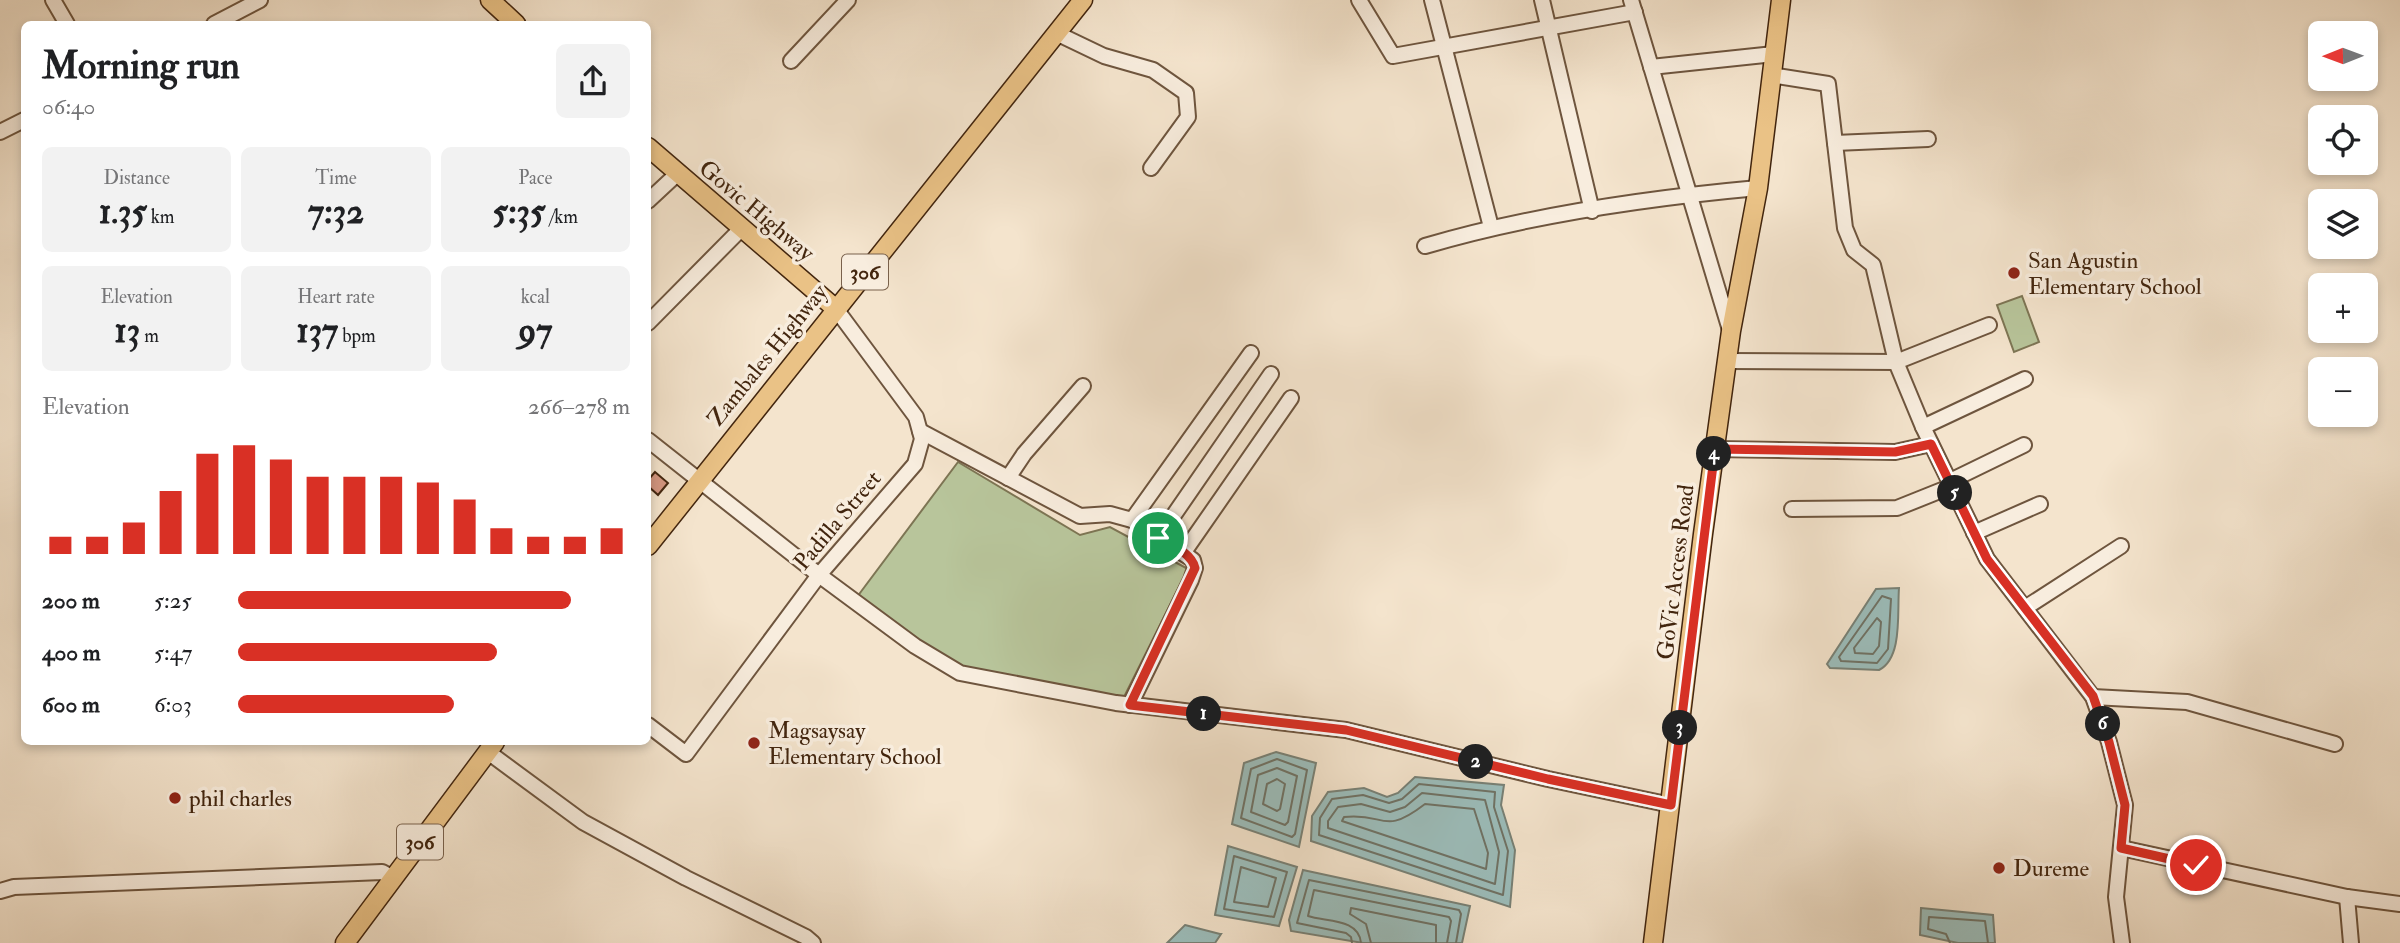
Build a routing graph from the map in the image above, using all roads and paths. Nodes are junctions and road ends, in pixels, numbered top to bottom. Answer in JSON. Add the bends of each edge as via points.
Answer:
{"nodes":[{"id":1,"x":53,"y":0,"type":"edge"},
{"id":2,"x":260,"y":0,"type":"edge"},
{"id":3,"x":490,"y":0,"type":"edge"},
{"id":4,"x":848,"y":0,"type":"edge"},
{"id":5,"x":1083,"y":0,"type":"edge"},
{"id":6,"x":1359,"y":0,"type":"edge"},
{"id":7,"x":1432,"y":0,"type":"edge"},
{"id":8,"x":1542,"y":0,"type":"edge"},
{"id":9,"x":1781,"y":0,"type":"edge"},
{"id":10,"x":1633,"y":6,"type":"edge"},
{"id":11,"x":65,"y":21,"type":"edge"},
{"id":12,"x":220,"y":21,"type":"edge"},
{"id":13,"x":513,"y":21,"type":"edge"},
{"id":14,"x":1548,"y":28,"type":"junction"},
{"id":15,"x":1056,"y":33,"type":"junction"},
{"id":16,"x":1445,"y":45,"type":"junction"},
{"id":17,"x":1774,"y":54,"type":"junction"},
{"id":18,"x":791,"y":61,"type":"dead end"},
{"id":19,"x":1651,"y":67,"type":"junction"},
{"id":20,"x":1771,"y":75,"type":"junction"},
{"id":21,"x":21,"y":122,"type":"edge"},
{"id":22,"x":0,"y":132,"type":"edge"},
{"id":23,"x":1928,"y":139,"type":"dead end"},
{"id":24,"x":1835,"y":144,"type":"junction"},
{"id":25,"x":651,"y":150,"type":"edge"},
{"id":26,"x":1150,"y":168,"type":"dead end"},
{"id":27,"x":677,"y":174,"type":"junction"},
{"id":28,"x":1758,"y":188,"type":"junction"},
{"id":29,"x":1690,"y":194,"type":"junction"},
{"id":30,"x":651,"y":198,"type":"edge"},
{"id":31,"x":1592,"y":211,"type":"junction"},
{"id":32,"x":1491,"y":227,"type":"junction"},
{"id":33,"x":741,"y":229,"type":"junction"},
{"id":34,"x":1425,"y":246,"type":"dead end"},
{"id":35,"x":836,"y":309,"type":"junction"},
{"id":36,"x":651,"y":320,"type":"edge"},
{"id":37,"x":1989,"y":326,"type":"dead end"},
{"id":38,"x":1731,"y":331,"type":"junction"},
{"id":39,"x":1251,"y":353,"type":"dead end"},
{"id":40,"x":1728,"y":361,"type":"junction"},
{"id":41,"x":1896,"y":362,"type":"junction"},
{"id":42,"x":1271,"y":374,"type":"dead end"},
{"id":43,"x":2025,"y":379,"type":"dead end"},
{"id":44,"x":1083,"y":386,"type":"dead end"},
{"id":45,"x":1291,"y":398,"type":"dead end"},
{"id":46,"x":1923,"y":427,"type":"junction"},
{"id":47,"x":920,"y":431,"type":"junction"},
{"id":48,"x":651,"y":443,"type":"edge"},
{"id":49,"x":1931,"y":444,"type":"junction"},
{"id":50,"x":2024,"y":445,"type":"dead end"},
{"id":51,"x":1715,"y":449,"type":"junction"},
{"id":52,"x":1008,"y":478,"type":"junction"},
{"id":53,"x":697,"y":481,"type":"junction"},
{"id":54,"x":1951,"y":484,"type":"junction"},
{"id":55,"x":2040,"y":504,"type":"dead end"},
{"id":56,"x":1792,"y":509,"type":"dead end"},
{"id":57,"x":1132,"y":520,"type":"junction"},
{"id":58,"x":1974,"y":533,"type":"junction"},
{"id":59,"x":1158,"y":538,"type":"junction"},
{"id":60,"x":651,"y":542,"type":"edge"},
{"id":61,"x":2121,"y":546,"type":"dead end"},
{"id":62,"x":1184,"y":552,"type":"junction"},
{"id":63,"x":819,"y":575,"type":"junction"},
{"id":64,"x":2025,"y":608,"type":"junction"},
{"id":65,"x":2093,"y":696,"type":"junction"},
{"id":66,"x":1130,"y":705,"type":"junction"},
{"id":67,"x":651,"y":727,"type":"edge"},
{"id":68,"x":2335,"y":744,"type":"dead end"},
{"id":69,"x":492,"y":747,"type":"edge"},
{"id":70,"x":1671,"y":805,"type":"junction"},
{"id":71,"x":2121,"y":848,"type":"junction"},
{"id":72,"x":393,"y":878,"type":"junction"},
{"id":73,"x":0,"y":891,"type":"edge"},
{"id":74,"x":2347,"y":897,"type":"junction"},
{"id":75,"x":2400,"y":904,"type":"edge"},
{"id":76,"x":345,"y":943,"type":"edge"},
{"id":77,"x":813,"y":943,"type":"edge"},
{"id":78,"x":1653,"y":943,"type":"edge"},
{"id":79,"x":2122,"y":943,"type":"edge"},
{"id":80,"x":2351,"y":943,"type":"edge"}],
"edges":[{"from":1,"to":11,"type":"street"},
{"from":2,"to":12,"type":"street"},
{"from":3,"to":13,"type":"main road"},
{"from":4,"to":18,"type":"street"},
{"from":5,"to":15,"type":"main road","name":"Zambales Highway","number":"306"},
{"from":6,"to":16,"type":"street","via":[[1393,56]]},
{"from":7,"to":16,"type":"street"},
{"from":8,"to":14,"type":"street"},
{"from":9,"to":17,"type":"main road","name":"GoVic Access Road"},
{"from":10,"to":14,"type":"street"},
{"from":10,"to":19,"type":"street"},
{"from":14,"to":16,"type":"street"},
{"from":14,"to":31,"type":"street"},
{"from":15,"to":26,"type":"street","via":[[1104,56],[1153,70],[1186,93],[1188,117]]},
{"from":15,"to":35,"type":"main road","name":"Zambales Highway","number":"306"},
{"from":16,"to":32,"type":"street"},
{"from":17,"to":19,"type":"street"},
{"from":17,"to":20,"type":"main road","name":"GoVic Access Road"},
{"from":19,"to":29,"type":"street"},
{"from":20,"to":24,"type":"street","via":[[1828,84]]},
{"from":20,"to":28,"type":"main road","name":"GoVic Access Road"},
{"from":21,"to":22,"type":"street"},
{"from":23,"to":24,"type":"street"},
{"from":24,"to":41,"type":"street","via":[[1845,228],[1854,250],[1873,265]]},
{"from":25,"to":27,"type":"main road","name":"Govic Highway"},
{"from":27,"to":30,"type":"street"},
{"from":27,"to":33,"type":"main road","name":"Govic Highway"},
{"from":28,"to":29,"type":"street"},
{"from":28,"to":38,"type":"main road","name":"GoVic Access Road"},
{"from":29,"to":31,"type":"street"},
{"from":29,"to":38,"type":"street"},
{"from":31,"to":32,"type":"street"},
{"from":32,"to":34,"type":"street"},
{"from":33,"to":35,"type":"main road","name":"Govic Highway"},
{"from":33,"to":36,"type":"street"},
{"from":35,"to":47,"type":"street","via":[[916,416]]},
{"from":35,"to":53,"type":"main road","name":"Zambales Highway","number":"306"},
{"from":37,"to":41,"type":"street"},
{"from":38,"to":40,"type":"main road","name":"GoVic Access Road"},
{"from":39,"to":57,"type":"street"},
{"from":40,"to":41,"type":"street"},
{"from":40,"to":51,"type":"main road","name":"GoVic Access Road"},
{"from":41,"to":46,"type":"street"},
{"from":42,"to":59,"type":"street"},
{"from":43,"to":46,"type":"street"},
{"from":44,"to":52,"type":"street"},
{"from":45,"to":62,"type":"street"},
{"from":46,"to":49,"type":"street"},
{"from":47,"to":52,"type":"street"},
{"from":47,"to":63,"type":"street","name":"Padilla Street","via":[[915,464]]},
{"from":48,"to":53,"type":"street"},
{"from":49,"to":51,"type":"street","via":[[1895,452]]},
{"from":49,"to":54,"type":"street"},
{"from":50,"to":54,"type":"street"},
{"from":51,"to":70,"type":"main road","name":"GoVic Access Road"},
{"from":52,"to":57,"type":"street","via":[[1080,516],[1110,514]]},
{"from":53,"to":60,"type":"main road","name":"Zambales Highway","number":"306"},
{"from":53,"to":63,"type":"street"},
{"from":54,"to":56,"type":"street","via":[[1897,508]]},
{"from":54,"to":58,"type":"street"},
{"from":55,"to":58,"type":"street"},
{"from":57,"to":59,"type":"street"},
{"from":58,"to":64,"type":"street","via":[[1987,559]]},
{"from":59,"to":62,"type":"street"},
{"from":61,"to":64,"type":"street"},
{"from":62,"to":66,"type":"street","via":[[1195,568],[1191,580]]},
{"from":63,"to":66,"type":"street","via":[[915,646],[960,673]]},
{"from":63,"to":67,"type":"street","name":"Padilla Street","via":[[686,754]]},
{"from":64,"to":65,"type":"street"},
{"from":65,"to":68,"type":"street","via":[[2187,702]]},
{"from":65,"to":71,"type":"street","via":[[2125,805]]},
{"from":66,"to":70,"type":"street","via":[[1346,730]]},
{"from":69,"to":72,"type":"main road","number":"306"},
{"from":69,"to":77,"type":"street","via":[[583,822]]},
{"from":70,"to":78,"type":"main road","name":"GoVic Access Road"},
{"from":71,"to":74,"type":"street"},
{"from":71,"to":79,"type":"street","via":[[2116,897]]},
{"from":72,"to":73,"type":"street","via":[[382,872]]},
{"from":72,"to":76,"type":"main road","number":"306"},
{"from":74,"to":75,"type":"street"},
{"from":74,"to":80,"type":"street"}]}
